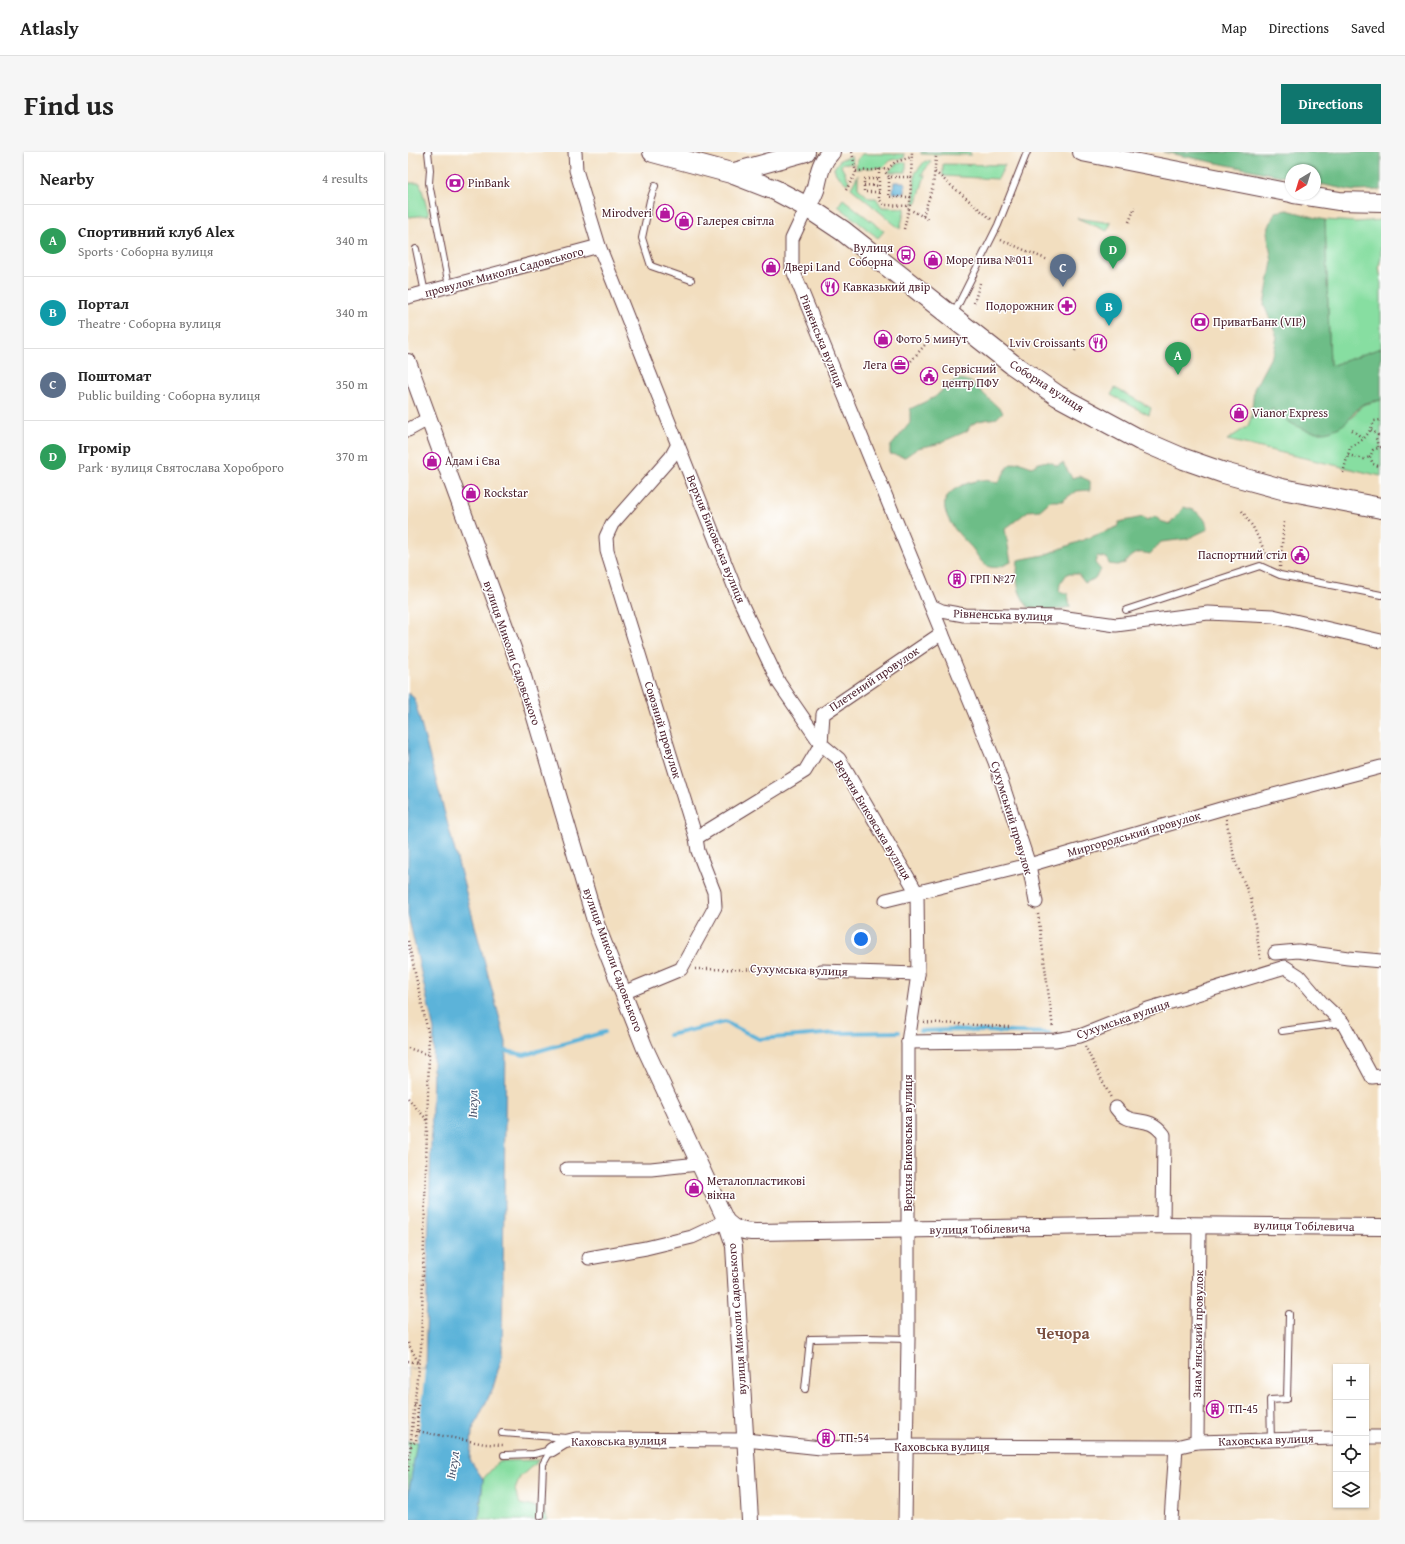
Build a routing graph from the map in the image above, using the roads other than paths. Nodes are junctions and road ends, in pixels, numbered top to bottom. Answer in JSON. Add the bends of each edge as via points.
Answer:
{"nodes":[{"id":1,"x":428,"y":152,"type":"edge"},
{"id":2,"x":575,"y":152,"type":"edge"},
{"id":3,"x":653,"y":152,"type":"edge"},
{"id":4,"x":806,"y":152,"type":"edge"},
{"id":5,"x":831,"y":152,"type":"edge"},
{"id":6,"x":1027,"y":152,"type":"edge"},
{"id":7,"x":1082,"y":152,"type":"edge"},
{"id":8,"x":731,"y":173,"type":"junction"},
{"id":9,"x":655,"y":186,"type":"dead end"},
{"id":10,"x":816,"y":188,"type":"junction"},
{"id":11,"x":1285,"y":192,"type":"edge"},
{"id":12,"x":1321,"y":198,"type":"edge"},
{"id":13,"x":1381,"y":202,"type":"edge"},
{"id":14,"x":807,"y":207,"type":"junction"},
{"id":15,"x":843,"y":231,"type":"junction"},
{"id":16,"x":599,"y":246,"type":"junction"},
{"id":17,"x":416,"y":249,"type":"dead end"},
{"id":18,"x":691,"y":280,"type":"dead end"},
{"id":19,"x":449,"y":286,"type":"junction"},
{"id":20,"x":425,"y":293,"type":"junction"},
{"id":21,"x":408,"y":297,"type":"edge"},
{"id":22,"x":953,"y":317,"type":"junction"},
{"id":23,"x":408,"y":362,"type":"edge"},
{"id":24,"x":428,"y":419,"type":"junction"},
{"id":25,"x":408,"y":430,"type":"edge"},
{"id":26,"x":677,"y":446,"type":"junction"},
{"id":27,"x":1381,"y":508,"type":"edge"},
{"id":28,"x":1381,"y":595,"type":"edge"},
{"id":29,"x":931,"y":606,"type":"junction"},
{"id":30,"x":1126,"y":610,"type":"dead end"},
{"id":31,"x":942,"y":633,"type":"junction"},
{"id":32,"x":1381,"y":641,"type":"edge"},
{"id":33,"x":821,"y":744,"type":"junction"},
{"id":34,"x":1381,"y":767,"type":"edge"},
{"id":35,"x":696,"y":838,"type":"junction"},
{"id":36,"x":1028,"y":864,"type":"junction"},
{"id":37,"x":917,"y":893,"type":"junction"},
{"id":38,"x":886,"y":900,"type":"dead end"},
{"id":39,"x":1036,"y":902,"type":"road end"},
{"id":40,"x":1275,"y":953,"type":"dead end"},
{"id":41,"x":1381,"y":960,"type":"edge"},
{"id":42,"x":820,"y":971,"type":"road end"},
{"id":43,"x":918,"y":974,"type":"junction"},
{"id":44,"x":623,"y":993,"type":"junction"},
{"id":45,"x":1343,"y":1023,"type":"junction"},
{"id":46,"x":1282,"y":1031,"type":"dead end"},
{"id":47,"x":908,"y":1042,"type":"junction"},
{"id":48,"x":1381,"y":1076,"type":"edge"},
{"id":49,"x":1116,"y":1108,"type":"road end"},
{"id":50,"x":698,"y":1164,"type":"junction"},
{"id":51,"x":567,"y":1169,"type":"dead end"},
{"id":52,"x":726,"y":1221,"type":"junction"},
{"id":53,"x":1163,"y":1225,"type":"junction"},
{"id":54,"x":1199,"y":1225,"type":"junction"},
{"id":55,"x":1381,"y":1227,"type":"edge"},
{"id":56,"x":907,"y":1231,"type":"junction"},
{"id":57,"x":589,"y":1258,"type":"dead end"},
{"id":58,"x":1289,"y":1314,"type":"dead end"},
{"id":59,"x":908,"y":1339,"type":"junction"},
{"id":60,"x":805,"y":1389,"type":"dead end"},
{"id":61,"x":502,"y":1433,"type":"dead end"},
{"id":62,"x":1369,"y":1437,"type":"edge"},
{"id":63,"x":1381,"y":1437,"type":"edge"},
{"id":64,"x":1333,"y":1438,"type":"edge"},
{"id":65,"x":576,"y":1439,"type":"junction"},
{"id":66,"x":746,"y":1440,"type":"junction"},
{"id":67,"x":1271,"y":1441,"type":"junction"},
{"id":68,"x":1197,"y":1442,"type":"junction"},
{"id":69,"x":905,"y":1446,"type":"junction"},
{"id":70,"x":1176,"y":1447,"type":"junction"},
{"id":71,"x":551,"y":1450,"type":"junction"},
{"id":72,"x":504,"y":1455,"type":"dead end"},
{"id":73,"x":541,"y":1516,"type":"dead end"},
{"id":74,"x":750,"y":1520,"type":"edge"},
{"id":75,"x":904,"y":1520,"type":"edge"},
{"id":76,"x":1171,"y":1520,"type":"edge"}],
"edges":[{"from":1,"to":19,"type":"lane","via":[[429,183]]},
{"from":2,"to":16,"type":"street","name":"Верхня Биковська вулиця","via":[[576,170]]},
{"from":3,"to":8,"type":"main road","name":"Соборна вулиця"},
{"from":4,"to":8,"type":"main road"},
{"from":5,"to":10,"type":"main road","via":[[821,167]]},
{"from":6,"to":22,"type":"lane","via":[[998,225]]},
{"from":7,"to":11,"type":"main road"},
{"from":8,"to":14,"type":"main road","name":"Соборна вулиця","via":[[775,190]]},
{"from":9,"to":18,"type":"lane","via":[[642,238],[651,266]]},
{"from":10,"to":14,"type":"main road"},
{"from":10,"to":15,"type":"main road","via":[[826,209]]},
{"from":12,"to":13,"type":"main road"},
{"from":14,"to":15,"type":"main road","name":"Соборна вулиця"},
{"from":14,"to":29,"type":"street","name":"Рівненська вулиця","via":[[792,239],[792,268]]},
{"from":15,"to":22,"type":"main road","name":"Соборна вулиця"},
{"from":16,"to":19,"type":"street","name":"провулок Миколи Садовського"},
{"from":16,"to":26,"type":"street","name":"Верхня Биковська вулиця"},
{"from":17,"to":20,"type":"lane"},
{"from":19,"to":20,"type":"street","name":"провулок Миколи Садовського"},
{"from":20,"to":21,"type":"street","name":"провулок Миколи Садовського"},
{"from":22,"to":27,"type":"main road","name":"Соборна вулиця","via":[[1012,364],[1058,396],[1140,440],[1224,473],[1282,488]]},
{"from":23,"to":24,"type":"street","name":"вулиця Миколи Садовського"},
{"from":24,"to":25,"type":"street"},
{"from":24,"to":44,"type":"street","name":"вулиця Миколи Садовського","via":[[522,673],[596,924]]},
{"from":26,"to":33,"type":"street","name":"Верхня Биковська вулиця","via":[[740,601],[779,683]]},
{"from":26,"to":35,"type":"street","name":"Союзний провулок","via":[[671,457],[612,524],[606,538],[607,551]]},
{"from":28,"to":30,"type":"lane","via":[[1280,575],[1260,566]]},
{"from":29,"to":31,"type":"street","name":"Сухумський провулок"},
{"from":29,"to":32,"type":"street","name":"Рівненська вулиця","via":[[964,616],[1060,617],[1116,625],[1208,613],[1273,616]]},
{"from":31,"to":33,"type":"street","name":"Плетений провулок","via":[[823,714]]},
{"from":31,"to":36,"type":"street","name":"Сухумський провулок","via":[[995,762]]},
{"from":33,"to":35,"type":"street","name":"Плетений провулок","via":[[805,771]]},
{"from":33,"to":37,"type":"street","name":"Верхня Биковська вулиця","via":[[839,759]]},
{"from":34,"to":36,"type":"street","name":"Миргородський провулок","via":[[1224,808]]},
{"from":35,"to":44,"type":"street","name":"Союзний провулок","via":[[698,851],[714,892],[715,906],[681,969]]},
{"from":36,"to":37,"type":"street","name":"Миргородський провулок"},
{"from":36,"to":39,"type":"street","name":"Сухумський провулок"},
{"from":37,"to":38,"type":"street","name":"Миргородський провулок"},
{"from":37,"to":43,"type":"street","name":"Верхня Биковська вулиця"},
{"from":40,"to":41,"type":"street","via":[[1298,951]]},
{"from":42,"to":43,"type":"street","name":"Сухумська вулиця"},
{"from":43,"to":47,"type":"street","name":"Верхня Биковська вулиця"},
{"from":44,"to":50,"type":"street","name":"вулиця Миколи Садовського","via":[[644,1046]]},
{"from":45,"to":46,"type":"lane"},
{"from":45,"to":47,"type":"street","name":"Сухумська вулиця","via":[[1299,976],[1286,967],[1148,1009],[1080,1036],[1054,1034]]},
{"from":45,"to":48,"type":"street","via":[[1372,1077]]},
{"from":47,"to":56,"type":"street","name":"Верхня Биковська вулиця"},
{"from":49,"to":53,"type":"street","via":[[1122,1117],[1149,1122],[1158,1127],[1164,1135]]},
{"from":50,"to":51,"type":"street","via":[[651,1169]]},
{"from":50,"to":52,"type":"street","name":"вулиця Миколи Садовського"},
{"from":52,"to":56,"type":"street","name":"вулиця Тобілевича","via":[[732,1227],[746,1232]]},
{"from":52,"to":57,"type":"street","via":[[692,1237]]},
{"from":52,"to":66,"type":"street","name":"вулиця Миколи Садовського","via":[[734,1246]]},
{"from":53,"to":54,"type":"street","name":"вулиця Тобілевича"},
{"from":53,"to":56,"type":"street","name":"вулиця Тобілевича"},
{"from":54,"to":55,"type":"street","name":"вулиця Тобілевича"},
{"from":54,"to":68,"type":"street","name":"Знамʼянський провулок"},
{"from":56,"to":59,"type":"street","name":"Верхня Биковська вулиця"},
{"from":58,"to":67,"type":"lane","via":[[1287,1399],[1270,1400]]},
{"from":59,"to":60,"type":"lane","via":[[810,1339]]},
{"from":59,"to":69,"type":"street","name":"Верхня Биковська вулиця"},
{"from":61,"to":65,"type":"lane"},
{"from":62,"to":63,"type":"street"},
{"from":64,"to":67,"type":"street","name":"Каховська вулиця"},
{"from":65,"to":66,"type":"street","name":"Каховська вулиця"},
{"from":65,"to":71,"type":"street","name":"Каховська вулиця","via":[[564,1442]]},
{"from":66,"to":69,"type":"street","name":"Каховська вулиця","via":[[821,1448]]},
{"from":66,"to":74,"type":"street","name":"вулиця Миколи Садовського"},
{"from":67,"to":68,"type":"street","name":"Каховська вулиця"},
{"from":68,"to":70,"type":"street","name":"Каховська вулиця"},
{"from":69,"to":70,"type":"street","name":"Каховська вулиця"},
{"from":69,"to":75,"type":"street","name":"Верхня Биковська вулиця"},
{"from":70,"to":76,"type":"street"},
{"from":71,"to":72,"type":"lane","via":[[534,1454]]},
{"from":71,"to":73,"type":"lane","via":[[543,1464]]}]}
